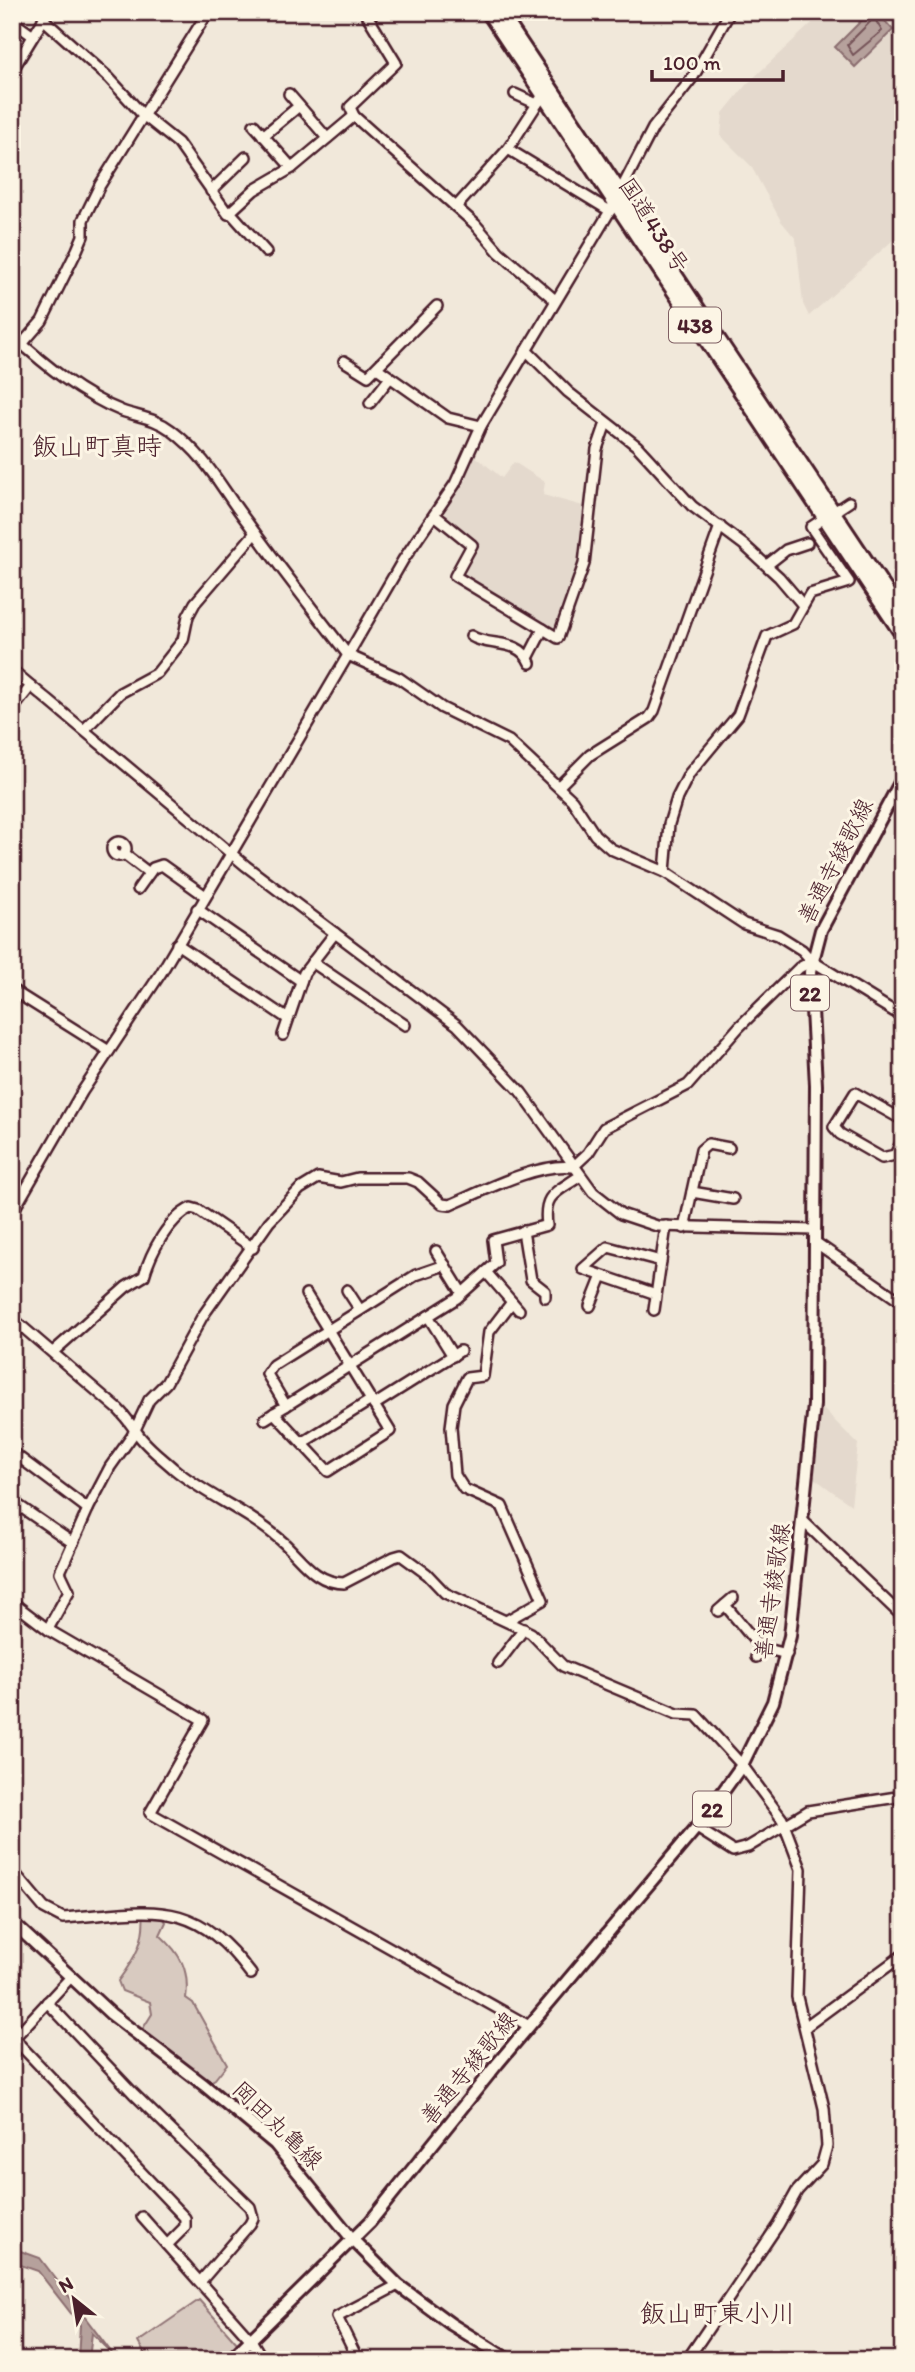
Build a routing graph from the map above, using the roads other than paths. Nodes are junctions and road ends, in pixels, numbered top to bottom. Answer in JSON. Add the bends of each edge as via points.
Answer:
{"nodes":[{"id":1,"x":208,"y":12,"type":"edge"},
{"id":2,"x":365,"y":12,"type":"edge"},
{"id":3,"x":488,"y":12,"type":"edge"},
{"id":4,"x":500,"y":12,"type":"edge"},
{"id":5,"x":730,"y":12,"type":"edge"},
{"id":6,"x":45,"y":16,"type":"edge"},
{"id":7,"x":12,"y":21,"type":"edge"},
{"id":8,"x":33,"y":37,"type":"junction"},
{"id":9,"x":12,"y":71,"type":"edge"},
{"id":10,"x":289,"y":94,"type":"dead end"},
{"id":11,"x":515,"y":94,"type":"dead end"},
{"id":12,"x":540,"y":99,"type":"junction"},
{"id":13,"x":299,"y":106,"type":"junction"},
{"id":14,"x":144,"y":115,"type":"junction"},
{"id":15,"x":354,"y":116,"type":"junction"},
{"id":16,"x":254,"y":125,"type":"dead end"},
{"id":17,"x":263,"y":136,"type":"junction"},
{"id":18,"x":327,"y":138,"type":"junction"},
{"id":19,"x":508,"y":149,"type":"junction"},
{"id":20,"x":246,"y":157,"type":"dead end"},
{"id":21,"x":292,"y":168,"type":"junction"},
{"id":22,"x":211,"y":191,"type":"junction"},
{"id":23,"x":615,"y":202,"type":"junction"},
{"id":24,"x":456,"y":207,"type":"junction"},
{"id":25,"x":231,"y":213,"type":"junction"},
{"id":26,"x":267,"y":252,"type":"dead end"},
{"id":27,"x":555,"y":300,"type":"junction"},
{"id":28,"x":437,"y":306,"type":"dead end"},
{"id":29,"x":12,"y":335,"type":"edge"},
{"id":30,"x":23,"y":344,"type":"junction"},
{"id":31,"x":526,"y":350,"type":"junction"},
{"id":32,"x":344,"y":360,"type":"dead end"},
{"id":33,"x":377,"y":368,"type":"junction"},
{"id":34,"x":389,"y":379,"type":"junction"},
{"id":35,"x":370,"y":403,"type":"dead end"},
{"id":36,"x":606,"y":423,"type":"junction"},
{"id":37,"x":481,"y":426,"type":"junction"},
{"id":38,"x":849,"y":502,"type":"dead end"},
{"id":39,"x":828,"y":515,"type":"junction"},
{"id":40,"x":436,"y":516,"type":"junction"},
{"id":41,"x":720,"y":526,"type":"junction"},
{"id":42,"x":254,"y":533,"type":"junction"},
{"id":43,"x":807,"y":543,"type":"dead end"},
{"id":44,"x":767,"y":565,"type":"junction"},
{"id":45,"x":802,"y":604,"type":"junction"},
{"id":46,"x":903,"y":616,"type":"edge"},
{"id":47,"x":543,"y":629,"type":"junction"},
{"id":48,"x":471,"y":636,"type":"dead end"},
{"id":49,"x":903,"y":636,"type":"edge"},
{"id":50,"x":348,"y":655,"type":"junction"},
{"id":51,"x":12,"y":670,"type":"edge"},
{"id":52,"x":31,"y":687,"type":"junction"},
{"id":53,"x":12,"y":710,"type":"edge"},
{"id":54,"x":83,"y":730,"type":"junction"},
{"id":55,"x":903,"y":777,"type":"edge"},
{"id":56,"x":559,"y":786,"type":"junction"},
{"id":57,"x":229,"y":852,"type":"junction"},
{"id":58,"x":124,"y":854,"type":"dead end"},
{"id":59,"x":665,"y":872,"type":"junction"},
{"id":60,"x":149,"y":873,"type":"junction"},
{"id":61,"x":138,"y":889,"type":"dead end"},
{"id":62,"x":204,"y":895,"type":"junction"},
{"id":63,"x":197,"y":909,"type":"junction"},
{"id":64,"x":335,"y":933,"type":"junction"},
{"id":65,"x":177,"y":944,"type":"junction"},
{"id":66,"x":812,"y":961,"type":"junction"},
{"id":67,"x":312,"y":962,"type":"junction"},
{"id":68,"x":301,"y":981,"type":"junction"},
{"id":69,"x":12,"y":990,"type":"edge"},
{"id":70,"x":903,"y":1017,"type":"edge"},
{"id":71,"x":288,"y":1019,"type":"junction"},
{"id":72,"x":405,"y":1024,"type":"dead end"},
{"id":73,"x":283,"y":1035,"type":"dead end"},
{"id":74,"x":109,"y":1051,"type":"junction"},
{"id":75,"x":903,"y":1120,"type":"edge"},
{"id":76,"x":834,"y":1127,"type":"junction"},
{"id":77,"x":815,"y":1129,"type":"junction"},
{"id":78,"x":903,"y":1139,"type":"edge"},
{"id":79,"x":729,"y":1147,"type":"dead end"},
{"id":80,"x":573,"y":1167,"type":"junction"},
{"id":81,"x":580,"y":1176,"type":"junction"},
{"id":82,"x":692,"y":1192,"type":"junction"},
{"id":83,"x":733,"y":1199,"type":"dead end"},
{"id":84,"x":12,"y":1213,"type":"edge"},
{"id":85,"x":666,"y":1226,"type":"junction"},
{"id":86,"x":684,"y":1228,"type":"junction"},
{"id":87,"x":523,"y":1231,"type":"junction"},
{"id":88,"x":815,"y":1236,"type":"junction"},
{"id":89,"x":253,"y":1248,"type":"junction"},
{"id":90,"x":436,"y":1251,"type":"dead end"},
{"id":91,"x":661,"y":1261,"type":"junction"},
{"id":92,"x":445,"y":1265,"type":"junction"},
{"id":93,"x":486,"y":1272,"type":"junction"},
{"id":94,"x":603,"y":1276,"type":"junction"},
{"id":95,"x":347,"y":1290,"type":"dead end"},
{"id":96,"x":463,"y":1293,"type":"junction"},
{"id":97,"x":306,"y":1294,"type":"dead end"},
{"id":98,"x":656,"y":1294,"type":"junction"},
{"id":99,"x":545,"y":1297,"type":"dead end"},
{"id":100,"x":903,"y":1303,"type":"edge"},
{"id":101,"x":590,"y":1306,"type":"dead end"},
{"id":102,"x":360,"y":1310,"type":"junction"},
{"id":103,"x":654,"y":1310,"type":"dead end"},
{"id":104,"x":428,"y":1316,"type":"junction"},
{"id":105,"x":12,"y":1318,"type":"edge"},
{"id":106,"x":328,"y":1330,"type":"junction"},
{"id":107,"x":54,"y":1352,"type":"junction"},
{"id":108,"x":350,"y":1366,"type":"junction"},
{"id":109,"x":372,"y":1402,"type":"junction"},
{"id":110,"x":286,"y":1406,"type":"junction"},
{"id":111,"x":135,"y":1425,"type":"junction"},
{"id":112,"x":302,"y":1443,"type":"junction"},
{"id":113,"x":12,"y":1452,"type":"edge"},
{"id":114,"x":12,"y":1501,"type":"edge"},
{"id":115,"x":88,"y":1509,"type":"junction"},
{"id":116,"x":803,"y":1521,"type":"junction"},
{"id":117,"x":74,"y":1543,"type":"junction"},
{"id":118,"x":12,"y":1602,"type":"edge"},
{"id":119,"x":725,"y":1605,"type":"dead end"},
{"id":120,"x":903,"y":1617,"type":"edge"},
{"id":121,"x":508,"y":1620,"type":"junction"},
{"id":122,"x":48,"y":1629,"type":"junction"},
{"id":123,"x":524,"y":1629,"type":"junction"},
{"id":124,"x":787,"y":1654,"type":"junction"},
{"id":125,"x":498,"y":1663,"type":"dead end"},
{"id":126,"x":742,"y":1765,"type":"junction"},
{"id":127,"x":903,"y":1796,"type":"edge"},
{"id":128,"x":785,"y":1825,"type":"junction"},
{"id":129,"x":697,"y":1828,"type":"junction"},
{"id":130,"x":12,"y":1870,"type":"edge"},
{"id":131,"x":12,"y":1922,"type":"edge"},
{"id":132,"x":903,"y":1955,"type":"edge"},
{"id":133,"x":251,"y":1974,"type":"dead end"},
{"id":134,"x":70,"y":1978,"type":"junction"},
{"id":135,"x":47,"y":2002,"type":"junction"},
{"id":136,"x":529,"y":2026,"type":"junction"},
{"id":137,"x":804,"y":2027,"type":"junction"},
{"id":138,"x":142,"y":2217,"type":"dead end"},
{"id":139,"x":353,"y":2240,"type":"junction"},
{"id":140,"x":167,"y":2245,"type":"junction"},
{"id":141,"x":200,"y":2282,"type":"junction"},
{"id":142,"x":398,"y":2284,"type":"junction"},
{"id":143,"x":251,"y":2340,"type":"junction"},
{"id":144,"x":269,"y":2359,"type":"edge"},
{"id":145,"x":230,"y":2360,"type":"edge"},
{"id":146,"x":358,"y":2360,"type":"edge"},
{"id":147,"x":509,"y":2360,"type":"edge"},
{"id":148,"x":687,"y":2360,"type":"edge"}],
"edges":[{"from":1,"to":14,"type":"street"},
{"from":2,"to":15,"type":"street","via":[[396,63],[351,107]]},
{"from":3,"to":12,"type":"highway","name":"国道438号","number":"438"},
{"from":4,"to":23,"type":"highway","name":"国道438号","number":"438"},
{"from":5,"to":23,"type":"street","via":[[693,77],[653,128]]},
{"from":6,"to":8,"type":"street"},
{"from":6,"to":14,"type":"street"},
{"from":7,"to":8,"type":"street"},
{"from":8,"to":9,"type":"street"},
{"from":10,"to":13,"type":"street"},
{"from":11,"to":12,"type":"street"},
{"from":12,"to":19,"type":"street"},
{"from":12,"to":23,"type":"highway","name":"国道438号","number":"438"},
{"from":13,"to":17,"type":"street"},
{"from":13,"to":18,"type":"street"},
{"from":14,"to":22,"type":"street","via":[[178,143]]},
{"from":14,"to":30,"type":"street","via":[[82,220],[83,236],[42,321]]},
{"from":15,"to":18,"type":"street"},
{"from":15,"to":24,"type":"street"},
{"from":16,"to":17,"type":"street"},
{"from":17,"to":21,"type":"street"},
{"from":18,"to":21,"type":"street"},
{"from":19,"to":23,"type":"street"},
{"from":19,"to":24,"type":"street"},
{"from":20,"to":22,"type":"street"},
{"from":21,"to":25,"type":"street","via":[[254,190]]},
{"from":22,"to":25,"type":"street"},
{"from":23,"to":27,"type":"street"},
{"from":23,"to":39,"type":"highway","name":"国道438号","number":"438"},
{"from":24,"to":27,"type":"street"},
{"from":25,"to":26,"type":"street"},
{"from":27,"to":31,"type":"street"},
{"from":28,"to":33,"type":"street"},
{"from":29,"to":30,"type":"street"},
{"from":30,"to":42,"type":"street","via":[[90,393],[169,429],[208,463]]},
{"from":31,"to":36,"type":"street"},
{"from":31,"to":37,"type":"street"},
{"from":32,"to":33,"type":"street","via":[[368,376]]},
{"from":33,"to":34,"type":"street"},
{"from":34,"to":35,"type":"street"},
{"from":34,"to":37,"type":"street","via":[[448,418]]},
{"from":36,"to":41,"type":"street","via":[[637,446],[692,506]]},
{"from":36,"to":47,"type":"street","via":[[574,601],[558,638]]},
{"from":37,"to":40,"type":"street"},
{"from":38,"to":39,"type":"street"},
{"from":39,"to":45,"type":"street","via":[[811,527],[849,582],[817,591]]},
{"from":39,"to":46,"type":"highway","name":"国道438号","number":"438"},
{"from":39,"to":49,"type":"highway","name":"国道438号","number":"438"},
{"from":40,"to":47,"type":"street","via":[[472,545],[455,576]]},
{"from":40,"to":50,"type":"street","via":[[403,560]]},
{"from":41,"to":44,"type":"street"},
{"from":41,"to":56,"type":"street","via":[[654,711],[590,755]]},
{"from":42,"to":50,"type":"street"},
{"from":42,"to":54,"type":"street","via":[[195,603],[183,640],[158,673],[120,693]]},
{"from":43,"to":44,"type":"street","via":[[786,550]]},
{"from":44,"to":45,"type":"street"},
{"from":45,"to":59,"type":"street","via":[[793,624],[767,636],[738,715],[689,774],[669,824]]},
{"from":47,"to":48,"type":"street","via":[[529,661],[504,642],[480,642]]},
{"from":50,"to":56,"type":"street","via":[[494,732],[524,752]]},
{"from":50,"to":57,"type":"street"},
{"from":51,"to":52,"type":"street"},
{"from":52,"to":53,"type":"street"},
{"from":52,"to":54,"type":"street"},
{"from":54,"to":57,"type":"street"},
{"from":55,"to":66,"type":"main road","name":"善通寺綾歌線","number":"22","via":[[831,909]]},
{"from":56,"to":59,"type":"street","via":[[601,842]]},
{"from":57,"to":62,"type":"street"},
{"from":57,"to":64,"type":"street"},
{"from":58,"to":60,"type":"street"},
{"from":59,"to":66,"type":"street","via":[[744,924],[778,935],[803,950]]},
{"from":60,"to":61,"type":"street"},
{"from":60,"to":62,"type":"street","via":[[162,865]]},
{"from":62,"to":63,"type":"street"},
{"from":63,"to":65,"type":"street"},
{"from":63,"to":68,"type":"street"},
{"from":64,"to":67,"type":"street"},
{"from":64,"to":80,"type":"street","via":[[457,1025],[521,1092]]},
{"from":65,"to":71,"type":"street"},
{"from":65,"to":74,"type":"street"},
{"from":66,"to":70,"type":"street"},
{"from":66,"to":77,"type":"main road","name":"善通寺綾歌線","number":"22"},
{"from":66,"to":80,"type":"street","via":[[799,968],[739,1027],[688,1085],[604,1128]]},
{"from":67,"to":68,"type":"street"},
{"from":67,"to":72,"type":"street"},
{"from":68,"to":71,"type":"street"},
{"from":69,"to":74,"type":"street"},
{"from":71,"to":73,"type":"street"},
{"from":74,"to":84,"type":"street"},
{"from":75,"to":76,"type":"street","via":[[855,1093]]},
{"from":76,"to":77,"type":"street"},
{"from":76,"to":78,"type":"street","via":[[882,1158],[895,1155]]},
{"from":77,"to":88,"type":"main road","name":"善通寺綾歌線","number":"22"},
{"from":79,"to":82,"type":"street","via":[[708,1144],[701,1150]]},
{"from":80,"to":81,"type":"street"},
{"from":80,"to":89,"type":"street","via":[[524,1175],[450,1205],[408,1178],[341,1182],[318,1178],[289,1200]]},
{"from":81,"to":85,"type":"street","via":[[605,1204],[621,1214]]},
{"from":81,"to":87,"type":"street","via":[[549,1198],[544,1206],[547,1224]]},
{"from":82,"to":83,"type":"street"},
{"from":82,"to":86,"type":"street"},
{"from":85,"to":86,"type":"street"},
{"from":85,"to":91,"type":"street"},
{"from":86,"to":88,"type":"street"},
{"from":87,"to":93,"type":"street","via":[[493,1240],[496,1263]]},
{"from":87,"to":99,"type":"street","via":[[531,1280],[545,1291]]},
{"from":88,"to":100,"type":"street"},
{"from":88,"to":116,"type":"main road","name":"善通寺綾歌線","number":"22","via":[[814,1405]]},
{"from":89,"to":107,"type":"street","via":[[198,1210],[180,1213],[149,1259],[144,1276]]},
{"from":89,"to":111,"type":"street","via":[[202,1317],[166,1383],[149,1400]]},
{"from":90,"to":92,"type":"street"},
{"from":91,"to":94,"type":"street","via":[[608,1247],[583,1269]]},
{"from":91,"to":98,"type":"street"},
{"from":92,"to":96,"type":"street"},
{"from":92,"to":102,"type":"street","via":[[416,1275]]},
{"from":93,"to":96,"type":"street"},
{"from":93,"to":121,"type":"street","via":[[515,1306],[489,1332],[483,1376],[467,1378],[448,1417],[448,1457],[464,1489],[502,1506],[520,1556],[547,1599]]},
{"from":94,"to":98,"type":"street"},
{"from":94,"to":101,"type":"street"},
{"from":95,"to":102,"type":"street"},
{"from":96,"to":104,"type":"street"},
{"from":97,"to":106,"type":"street"},
{"from":98,"to":103,"type":"street"},
{"from":102,"to":106,"type":"street"},
{"from":104,"to":108,"type":"street"},
{"from":104,"to":109,"type":"street","via":[[456,1353]]},
{"from":105,"to":107,"type":"street"},
{"from":106,"to":108,"type":"street"},
{"from":106,"to":110,"type":"street","via":[[267,1374]]},
{"from":107,"to":111,"type":"street"},
{"from":108,"to":109,"type":"street"},
{"from":108,"to":110,"type":"street"},
{"from":109,"to":112,"type":"street"},
{"from":109,"to":112,"type":"street","via":[[390,1431],[328,1471]]},
{"from":110,"to":112,"type":"street","via":[[270,1416]]},
{"from":111,"to":115,"type":"street"},
{"from":111,"to":121,"type":"street","via":[[137,1433],[172,1467],[260,1523],[318,1577],[352,1582],[401,1555],[445,1593]]},
{"from":113,"to":115,"type":"street"},
{"from":114,"to":117,"type":"street"},
{"from":115,"to":117,"type":"street"},
{"from":116,"to":120,"type":"street"},
{"from":116,"to":124,"type":"main road","name":"善通寺綾歌線","number":"22"},
{"from":117,"to":122,"type":"street","via":[[60,1572],[69,1591],[67,1598]]},
{"from":118,"to":122,"type":"street"},
{"from":119,"to":124,"type":"street","via":[[757,1652]]},
{"from":121,"to":123,"type":"street"},
{"from":122,"to":136,"type":"street","via":[[203,1720],[150,1813]]},
{"from":123,"to":125,"type":"street"},
{"from":123,"to":126,"type":"street","via":[[562,1666],[580,1675],[677,1714],[696,1715]]},
{"from":124,"to":126,"type":"main road","name":"善通寺綾歌線","number":"22","via":[[773,1702]]},
{"from":126,"to":128,"type":"street"},
{"from":126,"to":129,"type":"main road","name":"善通寺綾歌線","number":"22"},
{"from":127,"to":128,"type":"street","via":[[808,1811]]},
{"from":128,"to":129,"type":"street","via":[[733,1851]]},
{"from":128,"to":137,"type":"street","via":[[801,1869],[797,1997]]},
{"from":129,"to":136,"type":"main road","name":"善通寺綾歌線","number":"22"},
{"from":130,"to":133,"type":"street","via":[[44,1908],[63,1918],[163,1911],[210,1930]]},
{"from":131,"to":134,"type":"main road","name":"岡田丸亀線"},
{"from":132,"to":137,"type":"street"},
{"from":134,"to":135,"type":"street"},
{"from":134,"to":139,"type":"main road","name":"岡田丸亀線","via":[[275,2144]]},
{"from":135,"to":140,"type":"street","via":[[16,2033],[20,2045],[185,2218],[185,2227]]},
{"from":135,"to":141,"type":"street","via":[[250,2207],[250,2224]]},
{"from":136,"to":139,"type":"main road","name":"善通寺綾歌線","number":"22"},
{"from":137,"to":148,"type":"street","via":[[824,2108],[827,2146],[822,2164],[797,2191]]},
{"from":138,"to":140,"type":"street"},
{"from":139,"to":142,"type":"main road","name":"岡田丸亀線"},
{"from":139,"to":143,"type":"main road","name":"善通寺綾歌線","number":"22"},
{"from":140,"to":141,"type":"street"},
{"from":141,"to":143,"type":"street"},
{"from":142,"to":146,"type":"street","via":[[337,2317]]},
{"from":142,"to":147,"type":"main road","name":"岡田丸亀線"},
{"from":143,"to":144,"type":"street"},
{"from":143,"to":145,"type":"main road","name":"善通寺綾歌線","number":"22"}]}
